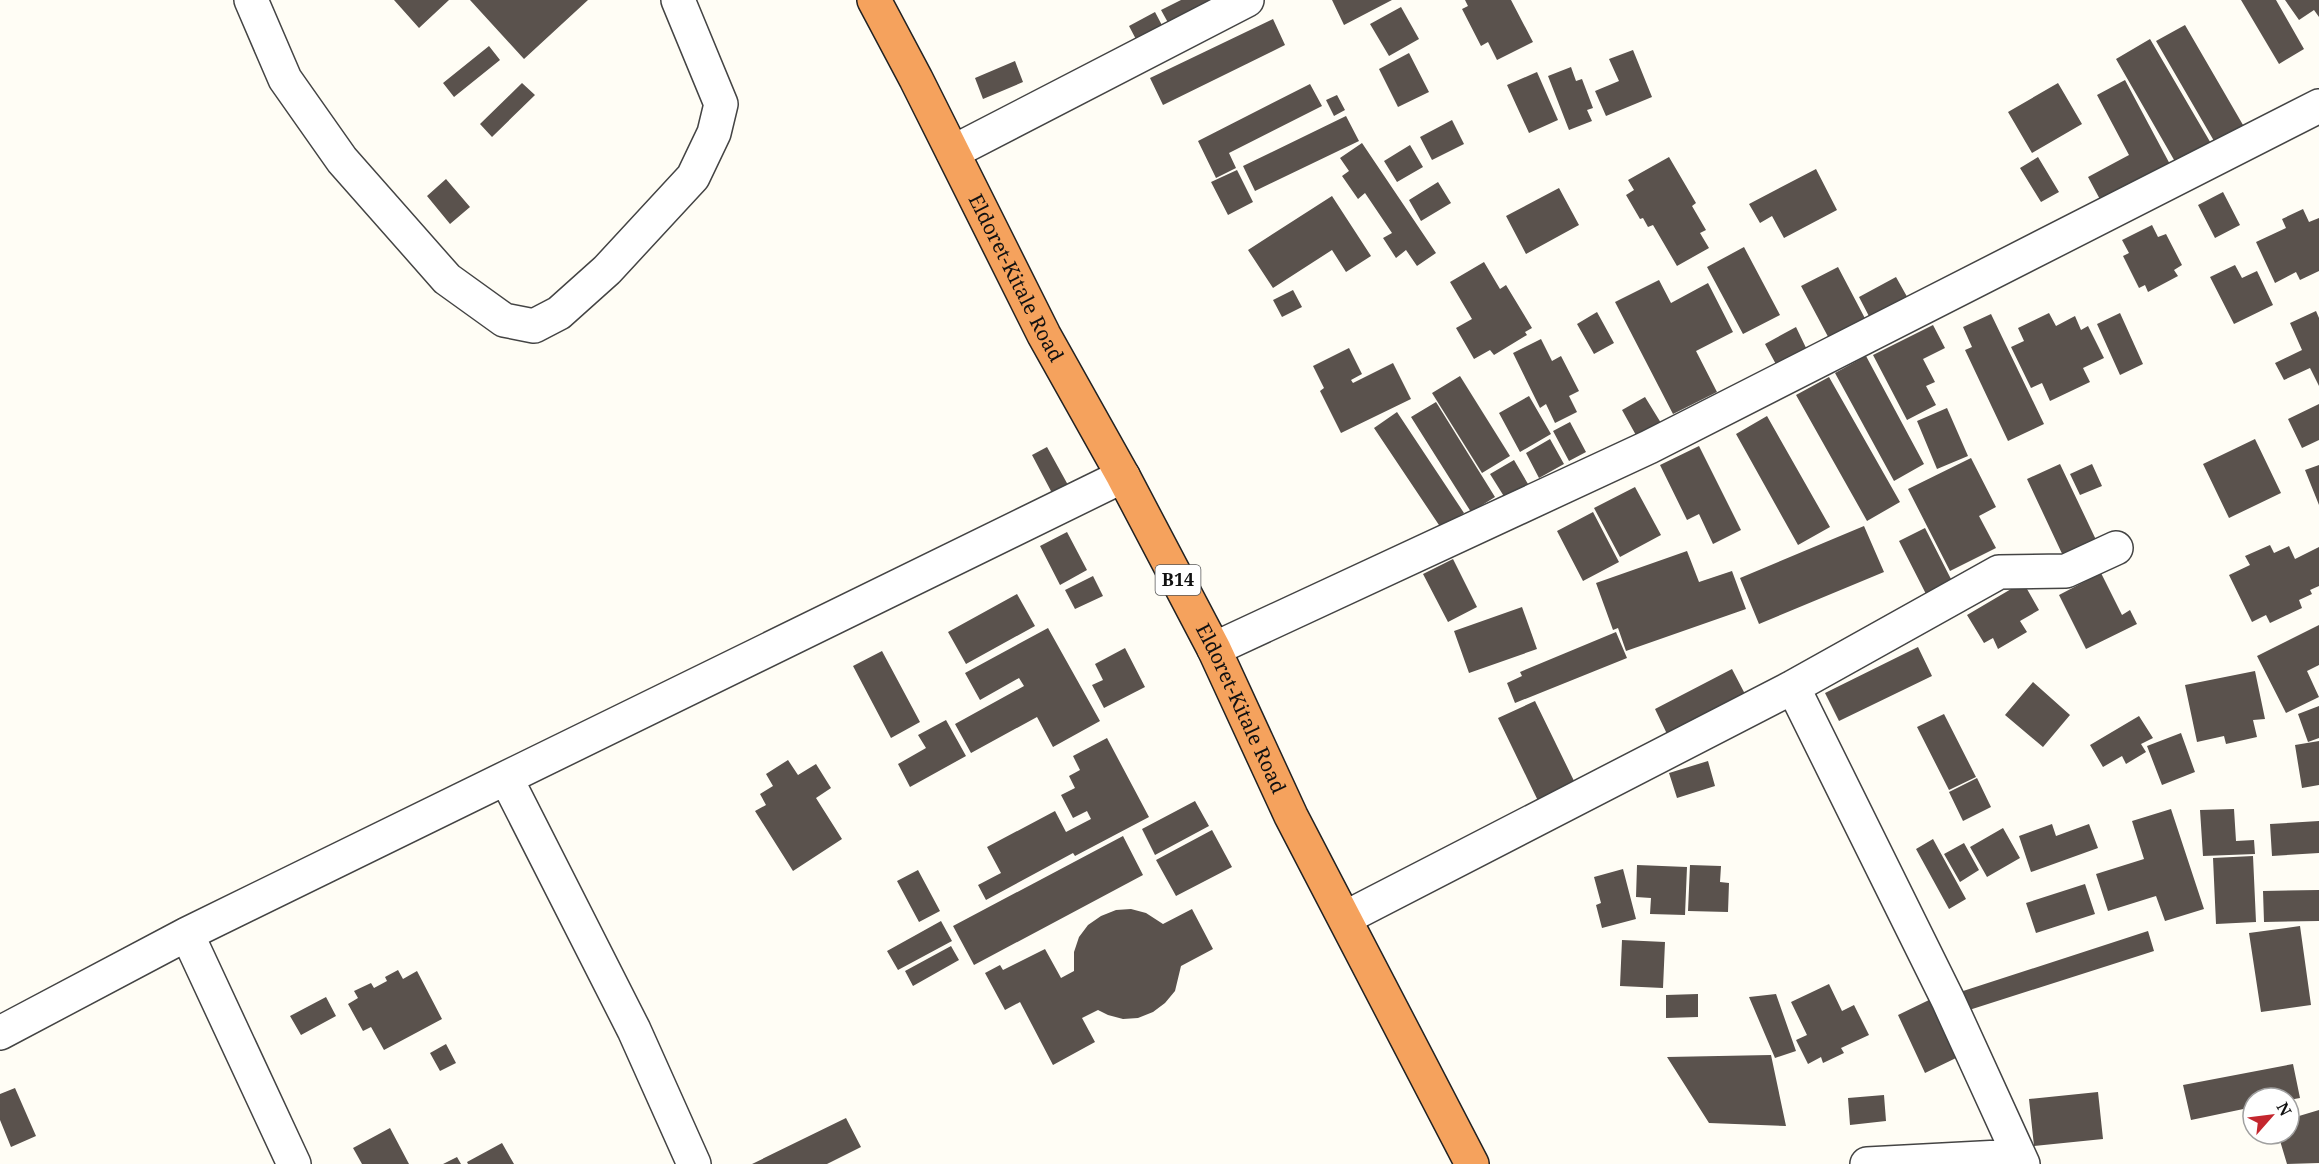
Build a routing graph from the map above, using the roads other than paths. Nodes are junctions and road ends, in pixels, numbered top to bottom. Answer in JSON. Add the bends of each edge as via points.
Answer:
{"nodes":[{"id":1,"x":251,"y":0,"type":"edge"},
{"id":2,"x":678,"y":0,"type":"edge"},
{"id":3,"x":874,"y":0,"type":"edge"},
{"id":4,"x":1247,"y":0,"type":"edge"},
{"id":5,"x":2319,"y":106,"type":"edge"},
{"id":6,"x":953,"y":152,"type":"junction"},
{"id":7,"x":1124,"y":476,"type":"junction"},
{"id":8,"x":2116,"y":548,"type":"dead end"},
{"id":9,"x":1214,"y":649,"type":"junction"},
{"id":10,"x":1793,"y":687,"type":"junction"},
{"id":11,"x":506,"y":778,"type":"junction"},
{"id":12,"x":1345,"y":918,"type":"junction"},
{"id":13,"x":187,"y":934,"type":"junction"},
{"id":14,"x":0,"y":1033,"type":"edge"},
{"id":15,"x":2021,"y":1160,"type":"edge"},
{"id":16,"x":294,"y":1164,"type":"edge"},
{"id":17,"x":694,"y":1164,"type":"edge"},
{"id":18,"x":1472,"y":1164,"type":"edge"},
{"id":19,"x":1867,"y":1164,"type":"edge"}],
"edges":[{"from":1,"to":2,"type":"street","via":[[285,79],[342,160],[447,279],[504,320],[534,326],[558,313],[607,270],[693,177],[714,133],[722,104]]},
{"from":3,"to":6,"type":"highway","name":"Eldoret-Kitale Road","number":"B14"},
{"from":4,"to":6,"type":"street"},
{"from":5,"to":9,"type":"street","via":[[1649,447]]},
{"from":6,"to":7,"type":"highway","name":"Eldoret-Kitale Road","number":"B14","via":[[1044,335]]},
{"from":7,"to":9,"type":"highway","name":"Eldoret-Kitale Road","number":"B14"},
{"from":7,"to":11,"type":"street"},
{"from":8,"to":10,"type":"street","via":[[2066,571],[1999,572]]},
{"from":9,"to":12,"type":"highway","name":"Eldoret-Kitale Road","number":"B14","via":[[1291,816]]},
{"from":10,"to":12,"type":"street"},
{"from":10,"to":15,"type":"street"},
{"from":11,"to":13,"type":"street"},
{"from":11,"to":17,"type":"street","via":[[633,1030]]},
{"from":12,"to":18,"type":"highway","name":"Eldoret-Kitale Road","number":"B14"},
{"from":13,"to":14,"type":"street"},
{"from":13,"to":16,"type":"street"},
{"from":15,"to":19,"type":"street"}]}
